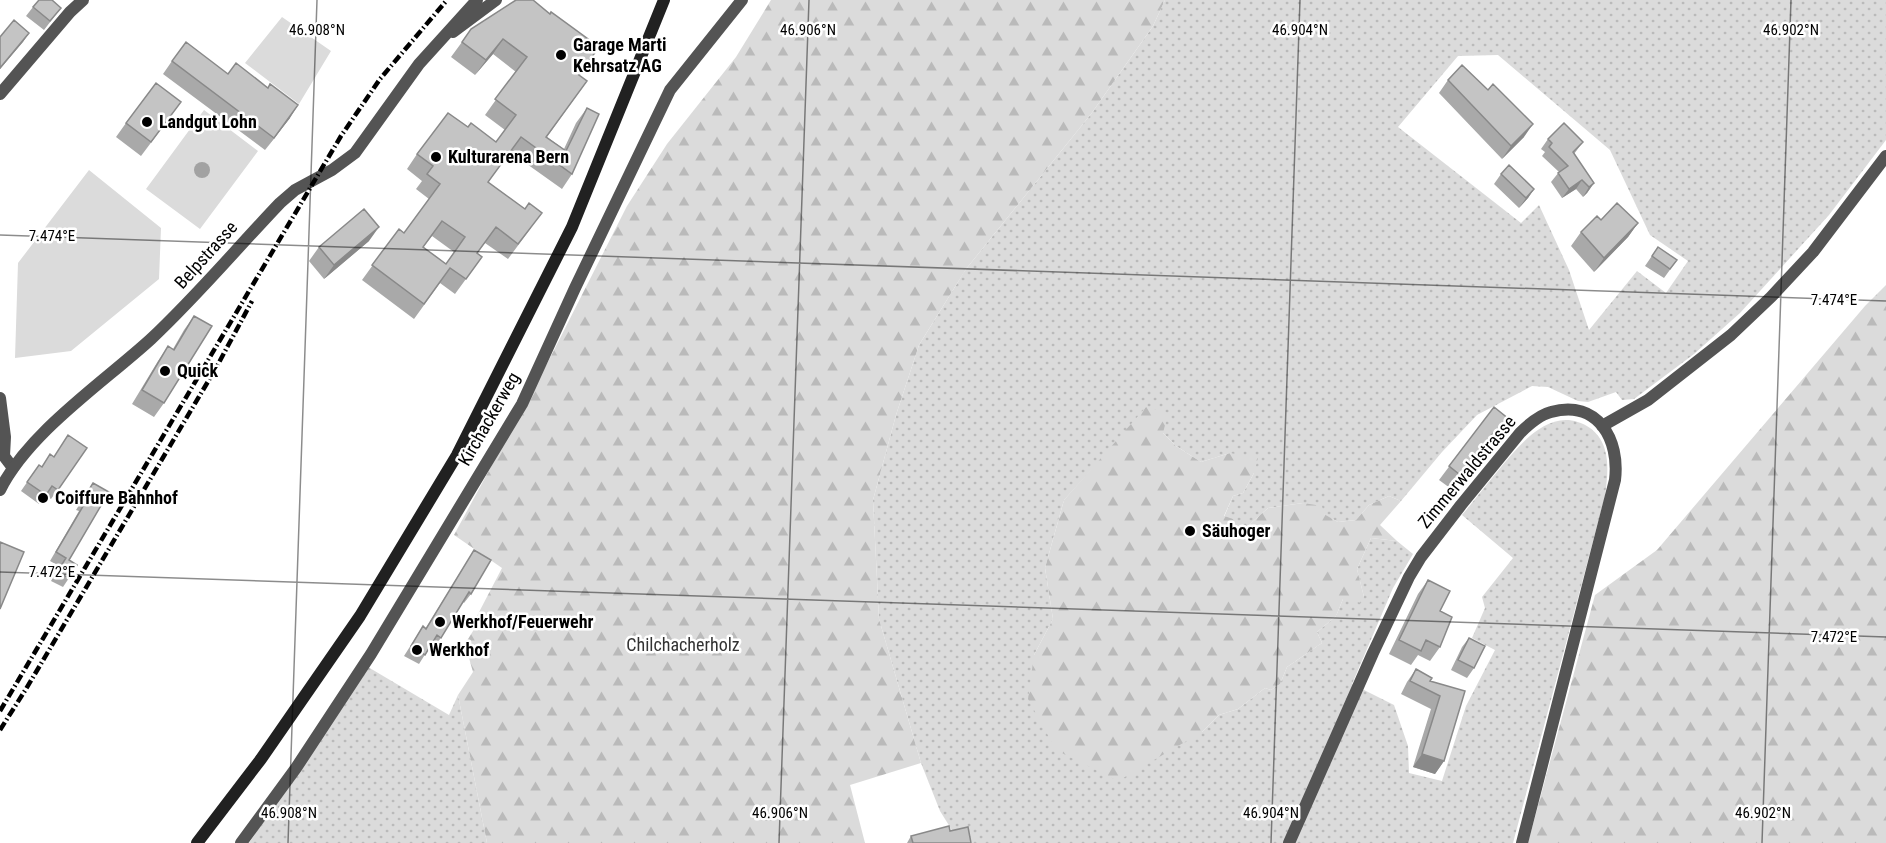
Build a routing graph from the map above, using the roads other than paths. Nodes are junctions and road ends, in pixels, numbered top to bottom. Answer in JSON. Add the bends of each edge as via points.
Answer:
{"nodes":[{"id":1,"x":83,"y":0,"type":"edge"},
{"id":2,"x":477,"y":0,"type":"edge"},
{"id":3,"x":496,"y":0,"type":"edge"},
{"id":4,"x":664,"y":0,"type":"edge"},
{"id":5,"x":742,"y":0,"type":"edge"},
{"id":6,"x":435,"y":45,"type":"junction"},
{"id":7,"x":0,"y":94,"type":"edge"},
{"id":8,"x":1886,"y":156,"type":"edge"},
{"id":9,"x":0,"y":398,"type":"edge"},
{"id":10,"x":1602,"y":426,"type":"junction"},
{"id":11,"x":13,"y":468,"type":"junction"},
{"id":12,"x":0,"y":490,"type":"edge"},
{"id":13,"x":197,"y":843,"type":"edge"},
{"id":14,"x":241,"y":843,"type":"edge"},
{"id":15,"x":1289,"y":843,"type":"edge"},
{"id":16,"x":1522,"y":843,"type":"edge"}],
"edges":[{"from":1,"to":7,"type":"street"},
{"from":2,"to":6,"type":"street","name":"Belpstrasse"},
{"from":3,"to":6,"type":"street","name":"Belpstrasse"},
{"from":4,"to":13,"type":"main road","via":[[572,227],[457,455],[360,616]]},
{"from":5,"to":14,"type":"street","name":"Kirchackerweg","via":[[670,90],[522,404],[371,654]]},
{"from":6,"to":11,"type":"street","name":"Belpstrasse","via":[[355,153],[288,195],[171,320],[63,414]]},
{"from":8,"to":10,"type":"street","via":[[1813,252],[1771,297],[1731,335],[1648,400]]},
{"from":9,"to":11,"type":"street","via":[[4,456]]},
{"from":10,"to":15,"type":"street","name":"Zimmerwaldstrasse","via":[[1584,414],[1563,410],[1531,423],[1421,557],[1390,614]]},
{"from":10,"to":16,"type":"street","via":[[1616,452],[1614,492]]},
{"from":11,"to":12,"type":"street","name":"Belpstrasse"}]}
